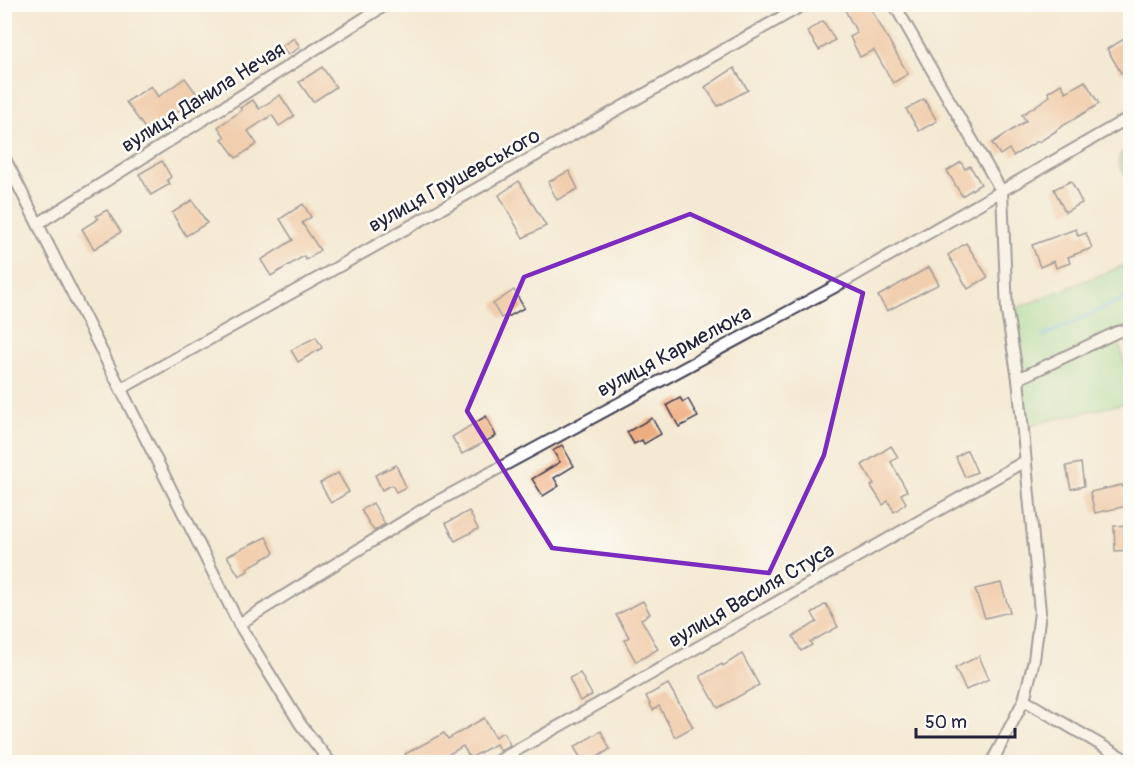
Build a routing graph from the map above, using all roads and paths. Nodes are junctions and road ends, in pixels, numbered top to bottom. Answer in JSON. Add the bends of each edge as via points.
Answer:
{"nodes":[{"id":1,"x":387,"y":4,"type":"edge"},
{"id":2,"x":806,"y":4,"type":"edge"},
{"id":3,"x":894,"y":4,"type":"edge"},
{"id":4,"x":1131,"y":117,"type":"edge"},
{"id":5,"x":4,"y":157,"type":"edge"},
{"id":6,"x":1002,"y":192,"type":"junction"},
{"id":7,"x":39,"y":224,"type":"junction"},
{"id":8,"x":1131,"y":329,"type":"edge"},
{"id":9,"x":1018,"y":379,"type":"junction"},
{"id":10,"x":121,"y":389,"type":"junction"},
{"id":11,"x":1025,"y":461,"type":"junction"},
{"id":12,"x":239,"y":624,"type":"junction"},
{"id":13,"x":1024,"y":700,"type":"junction"},
{"id":14,"x":330,"y":762,"type":"edge"},
{"id":15,"x":496,"y":762,"type":"edge"},
{"id":16,"x":992,"y":762,"type":"edge"},
{"id":17,"x":1131,"y":762,"type":"edge"}],
"edges":[{"from":1,"to":7,"type":"street","name":"вулиця Данила Нечая"},
{"from":2,"to":10,"type":"street","name":"вулиця Грушевського"},
{"from":3,"to":6,"type":"street"},
{"from":4,"to":6,"type":"street","name":"вулиця Кармелюка"},
{"from":5,"to":7,"type":"street"},
{"from":6,"to":9,"type":"street","via":[[1007,312]]},
{"from":6,"to":12,"type":"street","name":"вулиця Кармелюка","via":[[427,507]]},
{"from":7,"to":10,"type":"street"},
{"from":8,"to":9,"type":"street"},
{"from":9,"to":11,"type":"street"},
{"from":10,"to":12,"type":"street"},
{"from":11,"to":13,"type":"street","via":[[1040,612]]},
{"from":11,"to":15,"type":"street","name":"вулиця Василя Стуса"},
{"from":12,"to":14,"type":"street","via":[[302,725]]},
{"from":13,"to":16,"type":"street"},
{"from":13,"to":17,"type":"street"}]}
